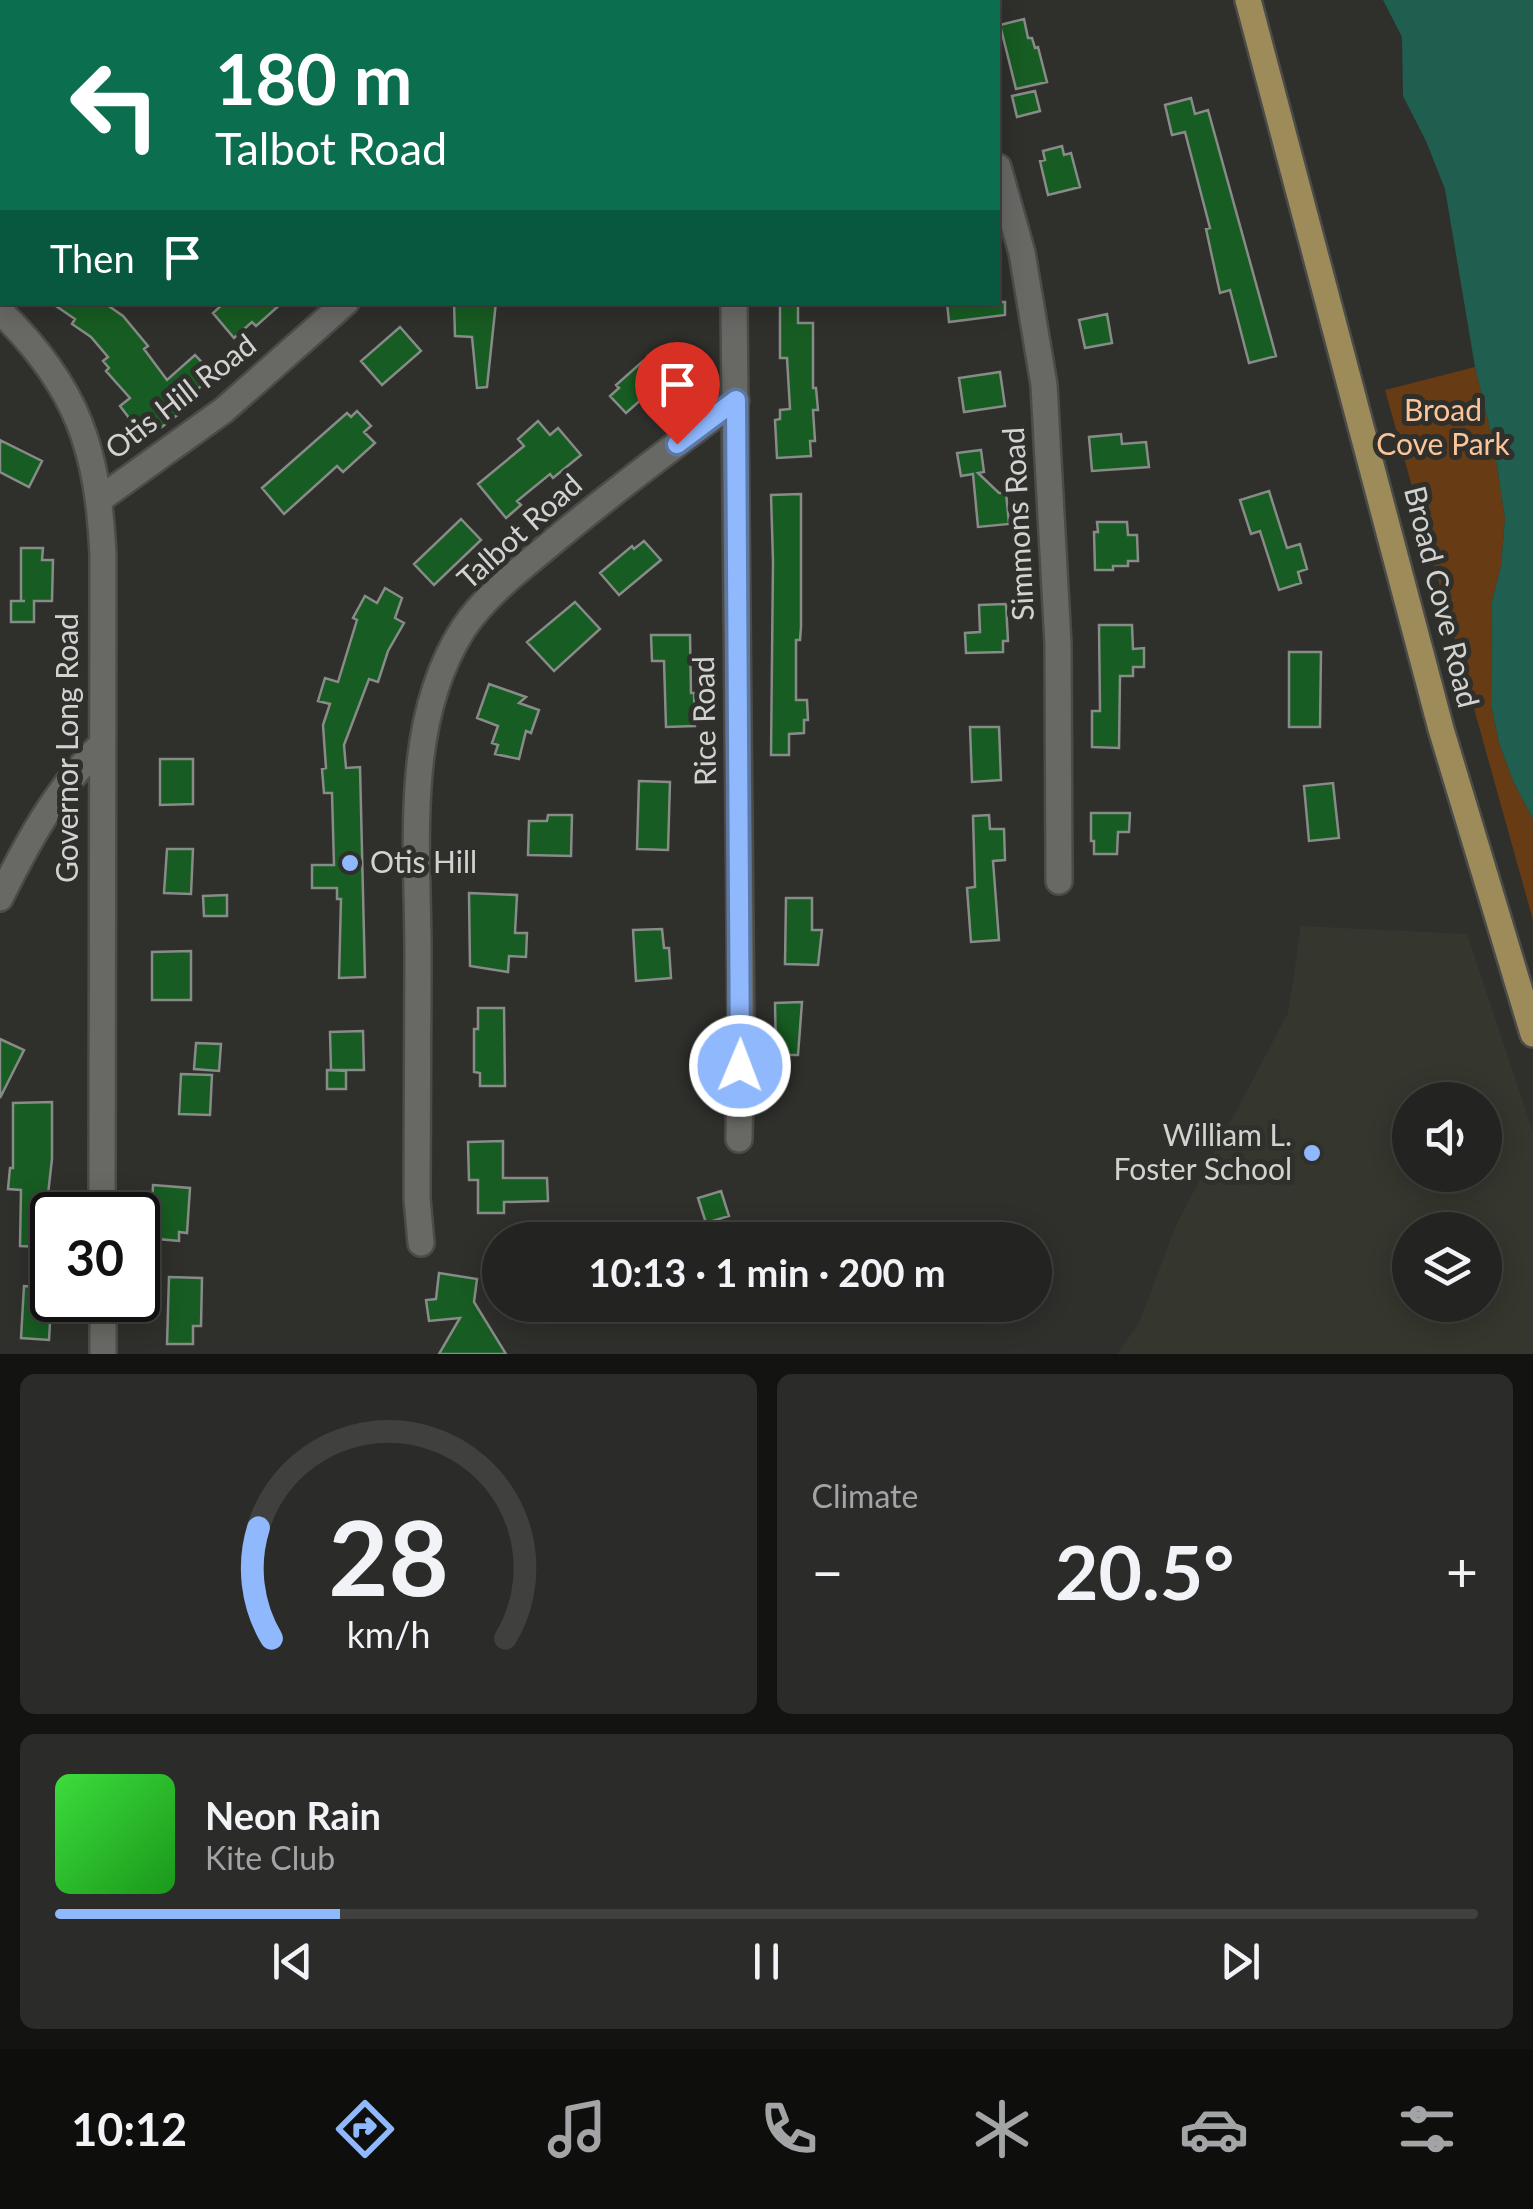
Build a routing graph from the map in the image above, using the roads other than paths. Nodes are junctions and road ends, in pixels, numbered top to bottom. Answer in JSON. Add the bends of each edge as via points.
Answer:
{"nodes":[{"id":1,"x":1248,"y":0,"type":"edge"},
{"id":2,"x":1000,"y":175,"type":"edge"},
{"id":3,"x":343,"y":305,"type":"edge"},
{"id":4,"x":734,"y":305,"type":"edge"},
{"id":5,"x":0,"y":311,"type":"edge"},
{"id":6,"x":736,"y":400,"type":"junction"},
{"id":7,"x":100,"y":499,"type":"junction"},
{"id":8,"x":101,"y":745,"type":"junction"},
{"id":9,"x":1059,"y":881,"type":"dead end"},
{"id":10,"x":0,"y":898,"type":"edge"},
{"id":11,"x":1533,"y":1034,"type":"edge"},
{"id":12,"x":739,"y":1139,"type":"dead end"},
{"id":13,"x":102,"y":1192,"type":"edge"},
{"id":14,"x":421,"y":1243,"type":"dead end"},
{"id":15,"x":104,"y":1322,"type":"edge"},
{"id":16,"x":104,"y":1354,"type":"edge"}],
"edges":[{"from":1,"to":11,"type":"main road","name":"Broad Cove Road","via":[[1441,728]]},
{"from":2,"to":9,"type":"street","name":"Simmons Road","via":[[1022,253],[1044,385],[1058,644]]},
{"from":3,"to":7,"type":"street","name":"Otis Hill Road","via":[[224,410]]},
{"from":4,"to":6,"type":"street","name":"Rice Road"},
{"from":5,"to":7,"type":"street","name":"Governor Long Road","via":[[59,379],[87,440]]},
{"from":6,"to":12,"type":"street","name":"Rice Road"},
{"from":6,"to":14,"type":"street","name":"Talbot Road","via":[[489,598],[465,626],[438,678],[423,734],[417,862]]},
{"from":7,"to":8,"type":"street","name":"Governor Long Road"},
{"from":8,"to":10,"type":"street","via":[[37,828]]},
{"from":8,"to":13,"type":"street","name":"Governor Long Road"},
{"from":15,"to":16,"type":"street"}]}
